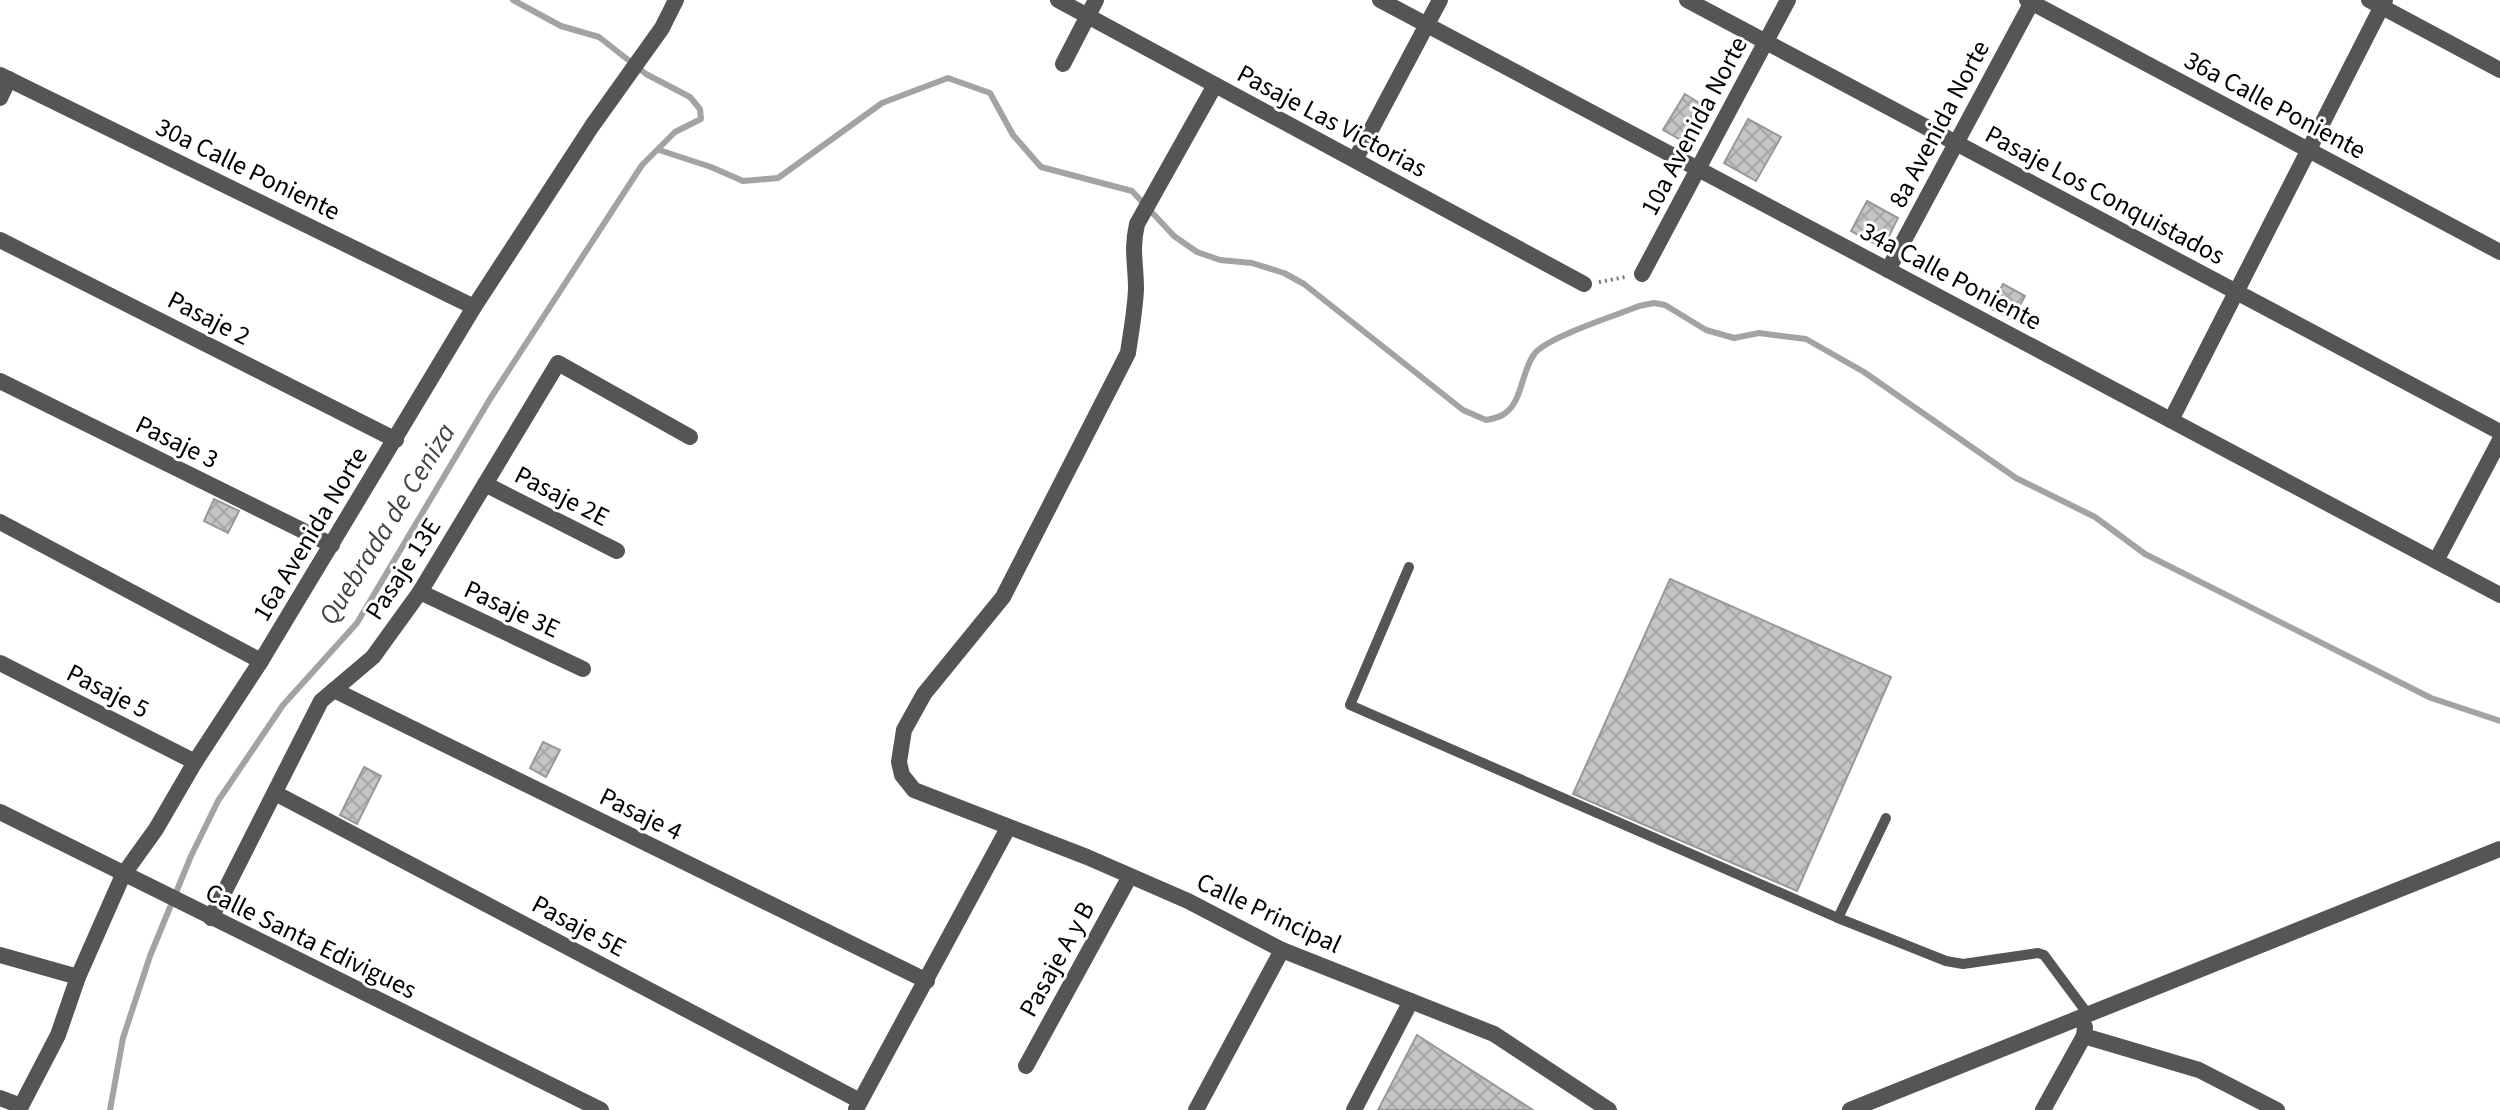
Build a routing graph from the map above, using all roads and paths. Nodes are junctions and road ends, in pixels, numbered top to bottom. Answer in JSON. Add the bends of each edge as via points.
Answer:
{"nodes":[{"id":1,"x":676,"y":0,"type":"edge"},
{"id":2,"x":1058,"y":0,"type":"edge"},
{"id":3,"x":1096,"y":0,"type":"edge"},
{"id":4,"x":1380,"y":0,"type":"edge"},
{"id":5,"x":1440,"y":0,"type":"edge"},
{"id":6,"x":1687,"y":0,"type":"edge"},
{"id":7,"x":1788,"y":0,"type":"edge"},
{"id":8,"x":2031,"y":1,"type":"edge"},
{"id":9,"x":2378,"y":2,"type":"edge"},
{"id":10,"x":1088,"y":16,"type":"junction"},
{"id":11,"x":1427,"y":25,"type":"junction"},
{"id":12,"x":1766,"y":42,"type":"junction"},
{"id":13,"x":1063,"y":64,"type":"dead end"},
{"id":14,"x":2500,"y":70,"type":"edge"},
{"id":15,"x":4,"y":77,"type":"edge"},
{"id":16,"x":1215,"y":85,"type":"junction"},
{"id":17,"x":0,"y":98,"type":"edge"},
{"id":18,"x":1956,"y":143,"type":"junction"},
{"id":19,"x":2309,"y":150,"type":"junction"},
{"id":20,"x":1355,"y":160,"type":"junction"},
{"id":21,"x":1698,"y":169,"type":"junction"},
{"id":22,"x":0,"y":240,"type":"edge"},
{"id":23,"x":2500,"y":252,"type":"edge"},
{"id":24,"x":1888,"y":270,"type":"junction"},
{"id":25,"x":1642,"y":274,"type":"joint"},
{"id":26,"x":1584,"y":284,"type":"joint"},
{"id":27,"x":2236,"y":292,"type":"junction"},
{"id":28,"x":474,"y":307,"type":"junction"},
{"id":29,"x":0,"y":381,"type":"edge"},
{"id":30,"x":2171,"y":420,"type":"junction"},
{"id":31,"x":2500,"y":432,"type":"edge"},
{"id":32,"x":690,"y":437,"type":"dead end"},
{"id":33,"x":396,"y":440,"type":"junction"},
{"id":34,"x":2500,"y":440,"type":"edge"},
{"id":35,"x":485,"y":484,"type":"junction"},
{"id":36,"x":0,"y":522,"type":"edge"},
{"id":37,"x":332,"y":545,"type":"junction"},
{"id":38,"x":617,"y":551,"type":"dead end"},
{"id":39,"x":2436,"y":561,"type":"junction"},
{"id":40,"x":1409,"y":567,"type":"dead end"},
{"id":41,"x":420,"y":592,"type":"junction"},
{"id":42,"x":2500,"y":595,"type":"edge"},
{"id":43,"x":261,"y":661,"type":"junction"},
{"id":44,"x":0,"y":663,"type":"edge"},
{"id":45,"x":583,"y":669,"type":"dead end"},
{"id":46,"x":334,"y":690,"type":"junction"},
{"id":47,"x":195,"y":762,"type":"junction"},
{"id":48,"x":275,"y":793,"type":"junction"},
{"id":49,"x":0,"y":812,"type":"edge"},
{"id":50,"x":1886,"y":818,"type":"dead end"},
{"id":51,"x":1008,"y":828,"type":"junction"},
{"id":52,"x":2500,"y":849,"type":"edge"},
{"id":53,"x":123,"y":875,"type":"junction"},
{"id":54,"x":1130,"y":876,"type":"junction"},
{"id":55,"x":211,"y":918,"type":"junction"},
{"id":56,"x":1838,"y":918,"type":"junction"},
{"id":57,"x":1282,"y":950,"type":"junction"},
{"id":58,"x":0,"y":955,"type":"edge"},
{"id":59,"x":78,"y":977,"type":"junction"},
{"id":60,"x":927,"y":981,"type":"junction"},
{"id":61,"x":1411,"y":1001,"type":"junction"},
{"id":62,"x":2087,"y":1013,"type":"junction"},
{"id":63,"x":2084,"y":1036,"type":"junction"},
{"id":64,"x":1026,"y":1066,"type":"dead end"},
{"id":65,"x":0,"y":1098,"type":"edge"},
{"id":66,"x":858,"y":1106,"type":"edge"},
{"id":67,"x":20,"y":1108,"type":"edge"},
{"id":68,"x":601,"y":1110,"type":"edge"},
{"id":69,"x":1196,"y":1110,"type":"edge"},
{"id":70,"x":1354,"y":1110,"type":"edge"},
{"id":71,"x":1609,"y":1110,"type":"edge"},
{"id":72,"x":1850,"y":1110,"type":"edge"},
{"id":73,"x":2043,"y":1110,"type":"edge"},
{"id":74,"x":2277,"y":1110,"type":"edge"}],
"edges":[{"from":1,"to":28,"type":"street","name":"16a Avenida Norte"},
{"from":2,"to":10,"type":"street","name":"Pasaje Las Victorias"},
{"from":3,"to":10,"type":"street"},
{"from":4,"to":11,"type":"street","name":"34a Calle Poniente"},
{"from":5,"to":11,"type":"street"},
{"from":6,"to":12,"type":"street","name":"Pasaje Los Conquistados"},
{"from":7,"to":12,"type":"street","name":"10a Avenida Norte"},
{"from":8,"to":18,"type":"street","name":"8a Avenida Norte"},
{"from":8,"to":19,"type":"street","name":"36a Calle Poniente"},
{"from":9,"to":14,"type":"street"},
{"from":9,"to":19,"type":"street"},
{"from":10,"to":13,"type":"street"},
{"from":10,"to":16,"type":"street","name":"Pasaje Las Victorias"},
{"from":11,"to":20,"type":"street"},
{"from":11,"to":21,"type":"street","name":"34a Calle Poniente"},
{"from":12,"to":18,"type":"street","name":"Pasaje Los Conquistados"},
{"from":12,"to":21,"type":"street","name":"10a Avenida Norte"},
{"from":15,"to":17,"type":"street"},
{"from":15,"to":28,"type":"street","name":"30a Calle Poniente"},
{"from":16,"to":20,"type":"street","name":"Pasaje Las Victorias"},
{"from":16,"to":51,"type":"street","name":"Calle Principal","via":[[1137,224],[1128,353],[1003,597],[924,694],[904,730],[899,762],[914,790]]},
{"from":18,"to":24,"type":"street","name":"8a Avenida Norte"},
{"from":18,"to":27,"type":"street","name":"Pasaje Los Conquistados"},
{"from":19,"to":23,"type":"street","name":"36a Calle Poniente"},
{"from":19,"to":27,"type":"street"},
{"from":20,"to":26,"type":"street","name":"Pasaje Las Victorias"},
{"from":21,"to":24,"type":"street","name":"34a Calle Poniente"},
{"from":21,"to":25,"type":"street","name":"10a Avenida Norte"},
{"from":22,"to":33,"type":"street","name":"Pasaje 2"},
{"from":24,"to":30,"type":"street","name":"34a Calle Poniente"},
{"from":25,"to":26,"type":"path"},
{"from":27,"to":30,"type":"street"},
{"from":27,"to":31,"type":"street","name":"Pasaje Los Conquistados"},
{"from":28,"to":33,"type":"street","name":"16a Avenida Norte"},
{"from":29,"to":37,"type":"street","name":"Pasaje 3"},
{"from":30,"to":39,"type":"street","name":"34a Calle Poniente"},
{"from":32,"to":35,"type":"street","name":"Pasaje 13E","via":[[558,363]]},
{"from":33,"to":37,"type":"street","name":"16a Avenida Norte"},
{"from":34,"to":39,"type":"street"},
{"from":35,"to":38,"type":"street","name":"Pasaje 2E"},
{"from":35,"to":41,"type":"street","name":"Pasaje 13E"},
{"from":36,"to":43,"type":"street"},
{"from":37,"to":43,"type":"street","name":"16a Avenida Norte"},
{"from":39,"to":42,"type":"street","name":"34a Calle Poniente"},
{"from":40,"to":56,"type":"lane","via":[[1350,705]]},
{"from":41,"to":45,"type":"street","name":"Pasaje 3E"},
{"from":41,"to":46,"type":"street","name":"Pasaje 13E","via":[[373,657]]},
{"from":43,"to":47,"type":"street","name":"16a Avenida Norte"},
{"from":44,"to":47,"type":"street","name":"Pasaje 5"},
{"from":46,"to":48,"type":"street","name":"Pasaje 13E","via":[[321,701]]},
{"from":46,"to":60,"type":"street","name":"Pasaje 4"},
{"from":47,"to":53,"type":"street","name":"16a Avenida Norte"},
{"from":48,"to":55,"type":"street","name":"Pasaje 13E"},
{"from":48,"to":66,"type":"street","name":"Pasaje 5E"},
{"from":49,"to":53,"type":"street","name":"Calle Santa Edivigues"},
{"from":50,"to":56,"type":"lane"},
{"from":51,"to":54,"type":"street","name":"Calle Principal"},
{"from":51,"to":60,"type":"street"},
{"from":52,"to":62,"type":"street"},
{"from":53,"to":55,"type":"street","name":"Calle Santa Edivigues"},
{"from":53,"to":59,"type":"street","name":"16a Avenida Norte"},
{"from":54,"to":57,"type":"street","name":"Calle Principal"},
{"from":54,"to":64,"type":"street","name":"Pasaje A y B"},
{"from":55,"to":68,"type":"street","name":"Calle Santa Edivigues"},
{"from":56,"to":62,"type":"lane","via":[[1955,963],[2044,955]]},
{"from":57,"to":61,"type":"street","name":"Calle Principal"},
{"from":57,"to":69,"type":"street"},
{"from":58,"to":59,"type":"street"},
{"from":59,"to":67,"type":"street","name":"16a Avenida Norte","via":[[58,1035]]},
{"from":60,"to":66,"type":"street"},
{"from":61,"to":70,"type":"street"},
{"from":61,"to":71,"type":"street","name":"Calle Principal","via":[[1494,1034]]},
{"from":62,"to":63,"type":"street"},
{"from":62,"to":72,"type":"street"},
{"from":63,"to":73,"type":"street"},
{"from":63,"to":74,"type":"street","via":[[2199,1070]]},
{"from":65,"to":67,"type":"street"}]}
